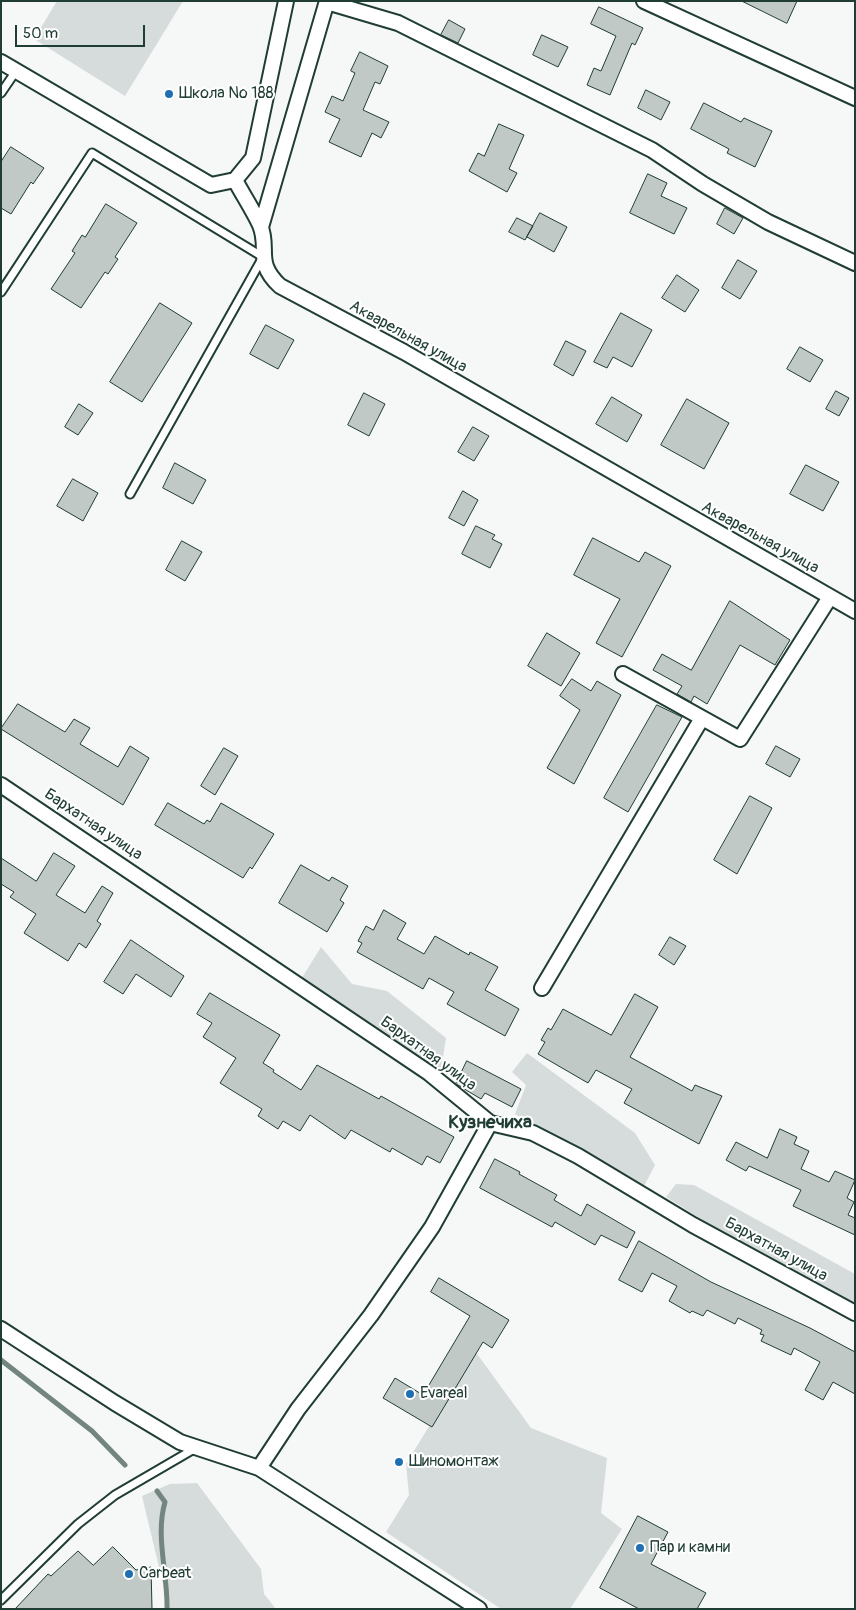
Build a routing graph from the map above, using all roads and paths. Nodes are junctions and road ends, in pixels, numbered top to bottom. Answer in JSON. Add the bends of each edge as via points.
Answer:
{"nodes":[{"id":1,"x":286,"y":1,"type":"edge"},
{"id":2,"x":644,"y":1,"type":"edge"},
{"id":3,"x":327,"y":2,"type":"edge"},
{"id":4,"x":1,"y":62,"type":"edge"},
{"id":5,"x":16,"y":71,"type":"junction"},
{"id":6,"x":1,"y":93,"type":"edge"},
{"id":7,"x":855,"y":98,"type":"edge"},
{"id":8,"x":235,"y":180,"type":"junction"},
{"id":9,"x":261,"y":227,"type":"junction"},
{"id":10,"x":263,"y":257,"type":"junction"},
{"id":11,"x":855,"y":264,"type":"edge"},
{"id":12,"x":1,"y":292,"type":"edge"},
{"id":13,"x":130,"y":494,"type":"dead end"},
{"id":14,"x":830,"y":597,"type":"junction"},
{"id":15,"x":855,"y":611,"type":"edge"},
{"id":16,"x":623,"y":674,"type":"dead end"},
{"id":17,"x":702,"y":718,"type":"junction"},
{"id":18,"x":1,"y":785,"type":"edge"},
{"id":19,"x":542,"y":988,"type":"dead end"},
{"id":20,"x":490,"y":1123,"type":"junction"},
{"id":21,"x":855,"y":1313,"type":"edge"},
{"id":22,"x":1,"y":1329,"type":"edge"},
{"id":23,"x":194,"y":1449,"type":"junction"},
{"id":24,"x":259,"y":1468,"type":"junction"},
{"id":25,"x":1,"y":1600,"type":"edge"},
{"id":26,"x":479,"y":1609,"type":"edge"}],
"edges":[{"from":1,"to":8,"type":"street","via":[[253,158]]},
{"from":2,"to":7,"type":"street"},
{"from":3,"to":9,"type":"street"},
{"from":3,"to":11,"type":"street","via":[[398,23],[652,150],[768,222]]},
{"from":4,"to":5,"type":"street"},
{"from":5,"to":6,"type":"lane"},
{"from":5,"to":8,"type":"street","via":[[211,185]]},
{"from":8,"to":9,"type":"street","name":"Акварельная улица"},
{"from":9,"to":10,"type":"street","name":"Акварельная улица"},
{"from":10,"to":12,"type":"lane","via":[[92,153]]},
{"from":10,"to":13,"type":"lane"},
{"from":10,"to":14,"type":"street","name":"Акварельная улица","via":[[270,276],[301,299],[404,352]]},
{"from":14,"to":15,"type":"street","name":"Акварельная улица"},
{"from":14,"to":17,"type":"street","via":[[740,739]]},
{"from":16,"to":17,"type":"street"},
{"from":17,"to":19,"type":"street"},
{"from":18,"to":20,"type":"street","name":"Бархатная улица","via":[[429,1073]]},
{"from":20,"to":21,"type":"street","name":"Бархатная улица","via":[[533,1133],[578,1156],[693,1225]]},
{"from":20,"to":24,"type":"street","via":[[432,1227],[371,1315],[298,1409]]},
{"from":22,"to":23,"type":"street","via":[[114,1403]]},
{"from":23,"to":24,"type":"street"},
{"from":23,"to":25,"type":"lane","via":[[115,1495],[93,1512]]},
{"from":24,"to":26,"type":"street"}]}
